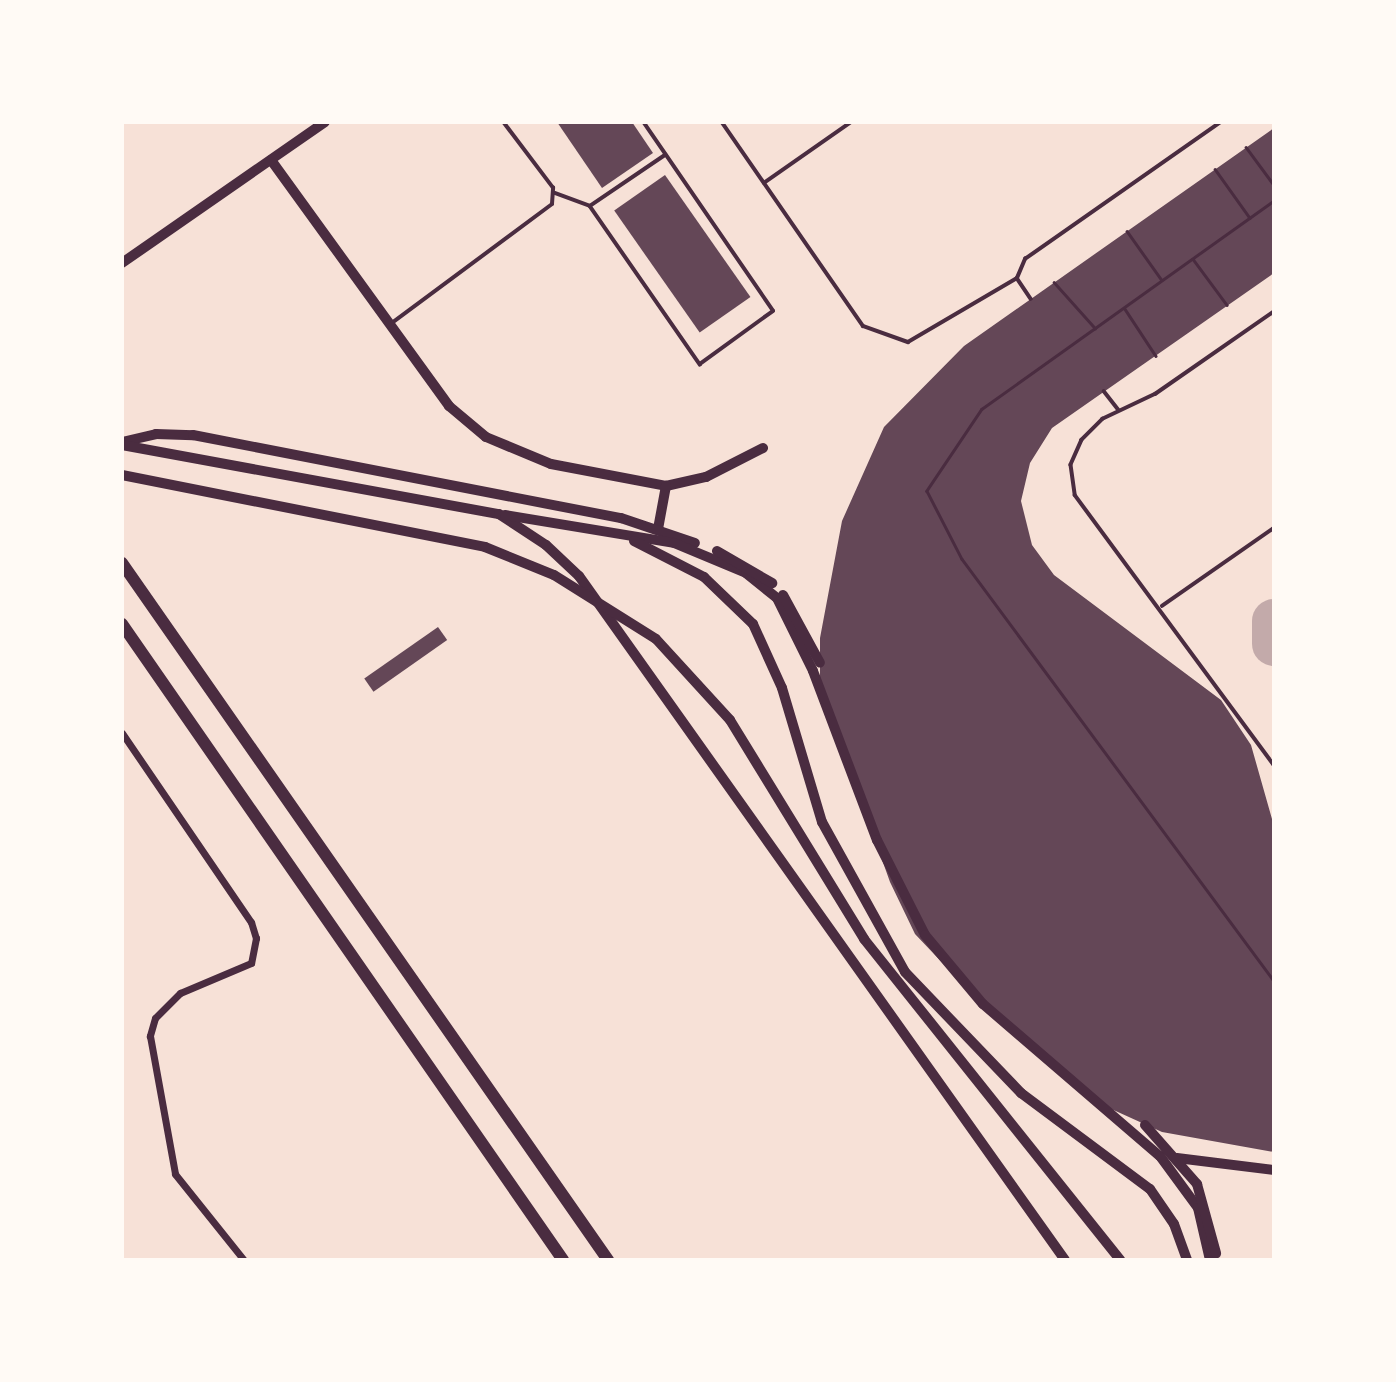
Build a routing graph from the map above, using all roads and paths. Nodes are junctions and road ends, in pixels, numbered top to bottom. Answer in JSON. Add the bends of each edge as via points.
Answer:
{"nodes":[{"id":1,"x":325,"y":122,"type":"edge"},
{"id":2,"x":503,"y":122,"type":"edge"},
{"id":3,"x":643,"y":122,"type":"edge"},
{"id":4,"x":722,"y":122,"type":"edge"},
{"id":5,"x":851,"y":122,"type":"edge"},
{"id":6,"x":1221,"y":122,"type":"edge"},
{"id":7,"x":1246,"y":148,"type":"dead end"},
{"id":8,"x":665,"y":155,"type":"junction"},
{"id":9,"x":271,"y":160,"type":"junction"},
{"id":10,"x":1215,"y":169,"type":"dead end"},
{"id":11,"x":764,"y":184,"type":"junction"},
{"id":12,"x":1273,"y":185,"type":"edge"},
{"id":13,"x":555,"y":193,"type":"junction"},
{"id":14,"x":1273,"y":202,"type":"edge"},
{"id":15,"x":590,"y":206,"type":"junction"},
{"id":16,"x":1250,"y":218,"type":"junction"},
{"id":17,"x":1127,"y":231,"type":"dead end"},
{"id":18,"x":1193,"y":259,"type":"junction"},
{"id":19,"x":122,"y":262,"type":"edge"},
{"id":20,"x":1017,"y":278,"type":"junction"},
{"id":21,"x":1162,"y":281,"type":"junction"},
{"id":22,"x":1054,"y":282,"type":"dead end"},
{"id":23,"x":1031,"y":299,"type":"dead end"},
{"id":24,"x":1227,"y":305,"type":"dead end"},
{"id":25,"x":1124,"y":308,"type":"junction"},
{"id":26,"x":1273,"y":312,"type":"edge"},
{"id":27,"x":388,"y":326,"type":"junction"},
{"id":28,"x":1095,"y":328,"type":"junction"},
{"id":29,"x":1156,"y":356,"type":"dead end"},
{"id":30,"x":1104,"y":391,"type":"dead end"},
{"id":31,"x":1118,"y":409,"type":"junction"},
{"id":32,"x":122,"y":444,"type":"edge"},
{"id":33,"x":763,"y":448,"type":"dead end"},
{"id":34,"x":122,"y":475,"type":"edge"},
{"id":35,"x":666,"y":486,"type":"junction"},
{"id":36,"x":499,"y":514,"type":"junction"},
{"id":37,"x":1273,"y":528,"type":"edge"},
{"id":38,"x":658,"y":529,"type":"junction"},
{"id":39,"x":621,"y":535,"type":"junction"},
{"id":40,"x":122,"y":563,"type":"edge"},
{"id":41,"x":1162,"y":606,"type":"junction"},
{"id":42,"x":122,"y":624,"type":"edge"},
{"id":43,"x":820,"y":663,"type":"dead end"},
{"id":44,"x":122,"y":733,"type":"edge"},
{"id":45,"x":1273,"y":765,"type":"edge"},
{"id":46,"x":1273,"y":981,"type":"edge"},
{"id":47,"x":1145,"y":1125,"type":"dead end"},
{"id":48,"x":1177,"y":1158,"type":"junction"},
{"id":49,"x":1273,"y":1170,"type":"edge"},
{"id":50,"x":244,"y":1259,"type":"edge"},
{"id":51,"x":563,"y":1259,"type":"edge"},
{"id":52,"x":608,"y":1259,"type":"edge"},
{"id":53,"x":1065,"y":1259,"type":"edge"},
{"id":54,"x":1120,"y":1259,"type":"edge"},
{"id":55,"x":1187,"y":1259,"type":"edge"},
{"id":56,"x":1210,"y":1259,"type":"edge"},
{"id":57,"x":1217,"y":1259,"type":"edge"}],
"edges":[{"from":1,"to":9,"type":"street"},
{"from":2,"to":13,"type":"lane"},
{"from":3,"to":8,"type":"lane"},
{"from":4,"to":11,"type":"lane"},
{"from":5,"to":11,"type":"lane"},
{"from":6,"to":20,"type":"lane","via":[[1025,259]]},
{"from":7,"to":12,"type":"path"},
{"from":8,"to":15,"type":"lane"},
{"from":8,"to":15,"type":"lane","via":[[773,311],[700,363]]},
{"from":9,"to":19,"type":"street"},
{"from":9,"to":27,"type":"street"},
{"from":10,"to":16,"type":"path"},
{"from":11,"to":20,"type":"lane","via":[[863,326],[881,338],[908,342],[927,336]]},
{"from":13,"to":15,"type":"lane"},
{"from":13,"to":27,"type":"lane","via":[[544,214]]},
{"from":14,"to":16,"type":"path"},
{"from":16,"to":18,"type":"path"},
{"from":17,"to":21,"type":"path"},
{"from":18,"to":21,"type":"path"},
{"from":18,"to":24,"type":"path"},
{"from":20,"to":23,"type":"lane"},
{"from":21,"to":25,"type":"path"},
{"from":22,"to":28,"type":"path"},
{"from":25,"to":28,"type":"path"},
{"from":25,"to":29,"type":"path"},
{"from":26,"to":31,"type":"lane","via":[[1156,394]]},
{"from":27,"to":35,"type":"street","via":[[449,406],[486,438],[551,464]]},
{"from":28,"to":46,"type":"path","via":[[982,409],[927,491],[962,559]]},
{"from":30,"to":31,"type":"lane"},
{"from":31,"to":41,"type":"lane","via":[[1082,440],[1071,465],[1075,495]]},
{"from":32,"to":36,"type":"main road"},
{"from":32,"to":38,"type":"main road","via":[[156,434],[193,436]]},
{"from":33,"to":35,"type":"street","via":[[706,477]]},
{"from":34,"to":54,"type":"main road","via":[[485,547],[554,575],[656,639],[730,720],[864,939]]},
{"from":35,"to":38,"type":"street"},
{"from":36,"to":39,"type":"main road"},
{"from":36,"to":53,"type":"main road","via":[[579,576]]},
{"from":37,"to":41,"type":"lane"},
{"from":38,"to":43,"type":"main road","via":[[761,574],[792,606]]},
{"from":39,"to":55,"type":"main road","via":[[705,577],[753,624],[782,688],[822,822],[905,972],[1021,1093],[1150,1189],[1174,1224]]},
{"from":39,"to":56,"type":"main road","via":[[710,555],[777,598],[813,671],[877,840],[925,935],[983,1003],[1160,1156],[1198,1208]]},
{"from":40,"to":52,"type":"highway"},
{"from":41,"to":45,"type":"lane"},
{"from":42,"to":51,"type":"highway"},
{"from":44,"to":50,"type":"street","via":[[251,922],[256,938],[251,962],[180,993],[155,1018],[149,1036],[175,1174]]},
{"from":47,"to":48,"type":"main road"},
{"from":48,"to":49,"type":"street"},
{"from":48,"to":57,"type":"main road","via":[[1203,1195]]}]}
